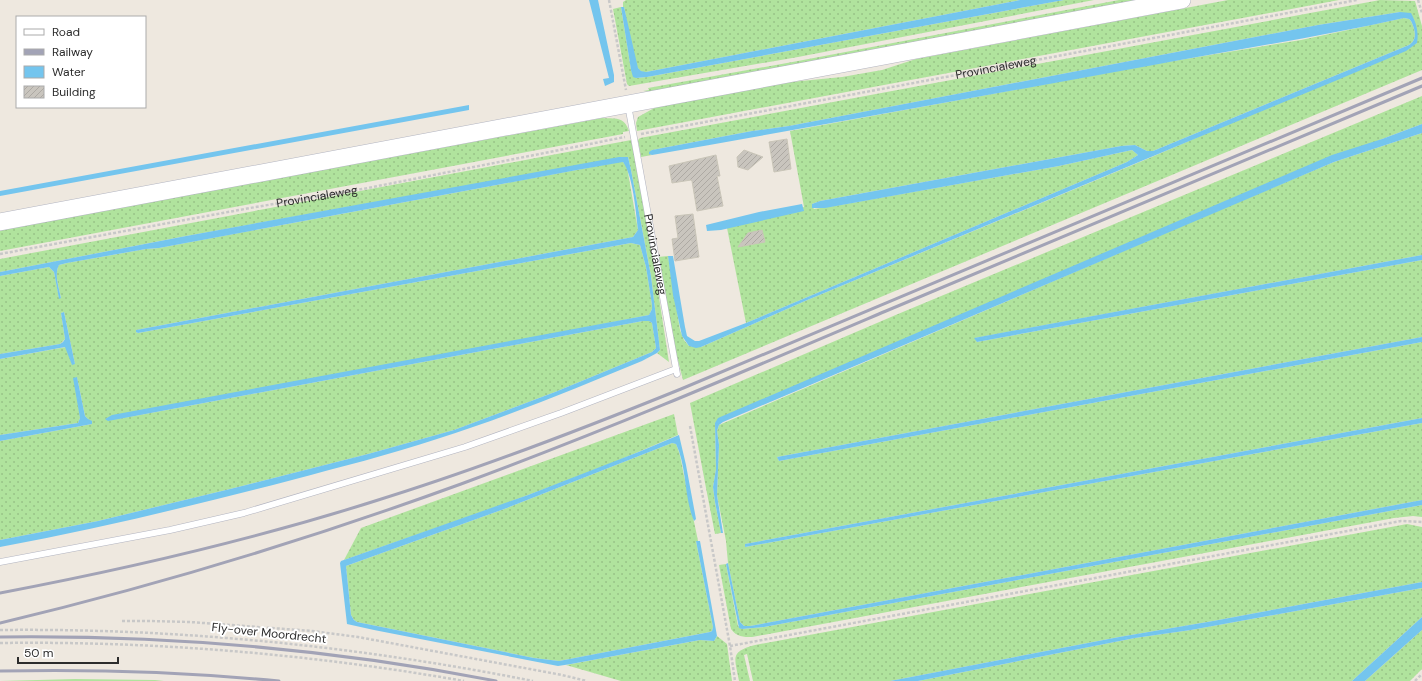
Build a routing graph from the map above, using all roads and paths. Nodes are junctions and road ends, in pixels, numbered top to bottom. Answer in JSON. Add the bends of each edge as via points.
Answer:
{"nodes":[{"id":1,"x":609,"y":0,"type":"edge"},
{"id":2,"x":1182,"y":0,"type":"edge"},
{"id":3,"x":1357,"y":0,"type":"edge"},
{"id":4,"x":1418,"y":0,"type":"edge"},
{"id":5,"x":1422,"y":12,"type":"edge"},
{"id":6,"x":628,"y":105,"type":"junction"},
{"id":7,"x":634,"y":135,"type":"junction"},
{"id":8,"x":0,"y":222,"type":"edge"},
{"id":9,"x":0,"y":254,"type":"edge"},
{"id":10,"x":690,"y":426,"type":"dead end"},
{"id":11,"x":1422,"y":522,"type":"edge"},
{"id":12,"x":0,"y":562,"type":"edge"},
{"id":13,"x":122,"y":621,"type":"dead end"},
{"id":14,"x":0,"y":630,"type":"edge"},
{"id":15,"x":0,"y":643,"type":"edge"},
{"id":16,"x":730,"y":646,"type":"junction"},
{"id":17,"x":1422,"y":674,"type":"edge"},
{"id":18,"x":464,"y":681,"type":"edge"},
{"id":19,"x":533,"y":681,"type":"edge"},
{"id":20,"x":587,"y":681,"type":"edge"},
{"id":21,"x":735,"y":681,"type":"edge"},
{"id":22,"x":1415,"y":681,"type":"edge"}],
"edges":[{"from":1,"to":6,"type":"path"},
{"from":2,"to":6,"type":"main road"},
{"from":3,"to":7,"type":"path","name":"Provincialeweg"},
{"from":4,"to":5,"type":"path"},
{"from":6,"to":7,"type":"lane","name":"Provincialeweg"},
{"from":6,"to":8,"type":"main road"},
{"from":7,"to":9,"type":"path","name":"Provincialeweg","via":[[368,188]]},
{"from":7,"to":12,"type":"lane","name":"Provincialeweg","via":[[676,372],[464,446],[251,511],[170,530]]},
{"from":10,"to":16,"type":"path"},
{"from":11,"to":16,"type":"path","via":[[1401,520]]},
{"from":13,"to":20,"type":"path","via":[[190,622],[312,631],[358,637]]},
{"from":14,"to":19,"type":"path","name":"Fly-over Moordrecht","via":[[119,631],[282,642],[414,659]]},
{"from":15,"to":18,"type":"path","via":[[118,644],[241,651],[373,666]]},
{"from":16,"to":21,"type":"path"},
{"from":17,"to":22,"type":"path"}]}
